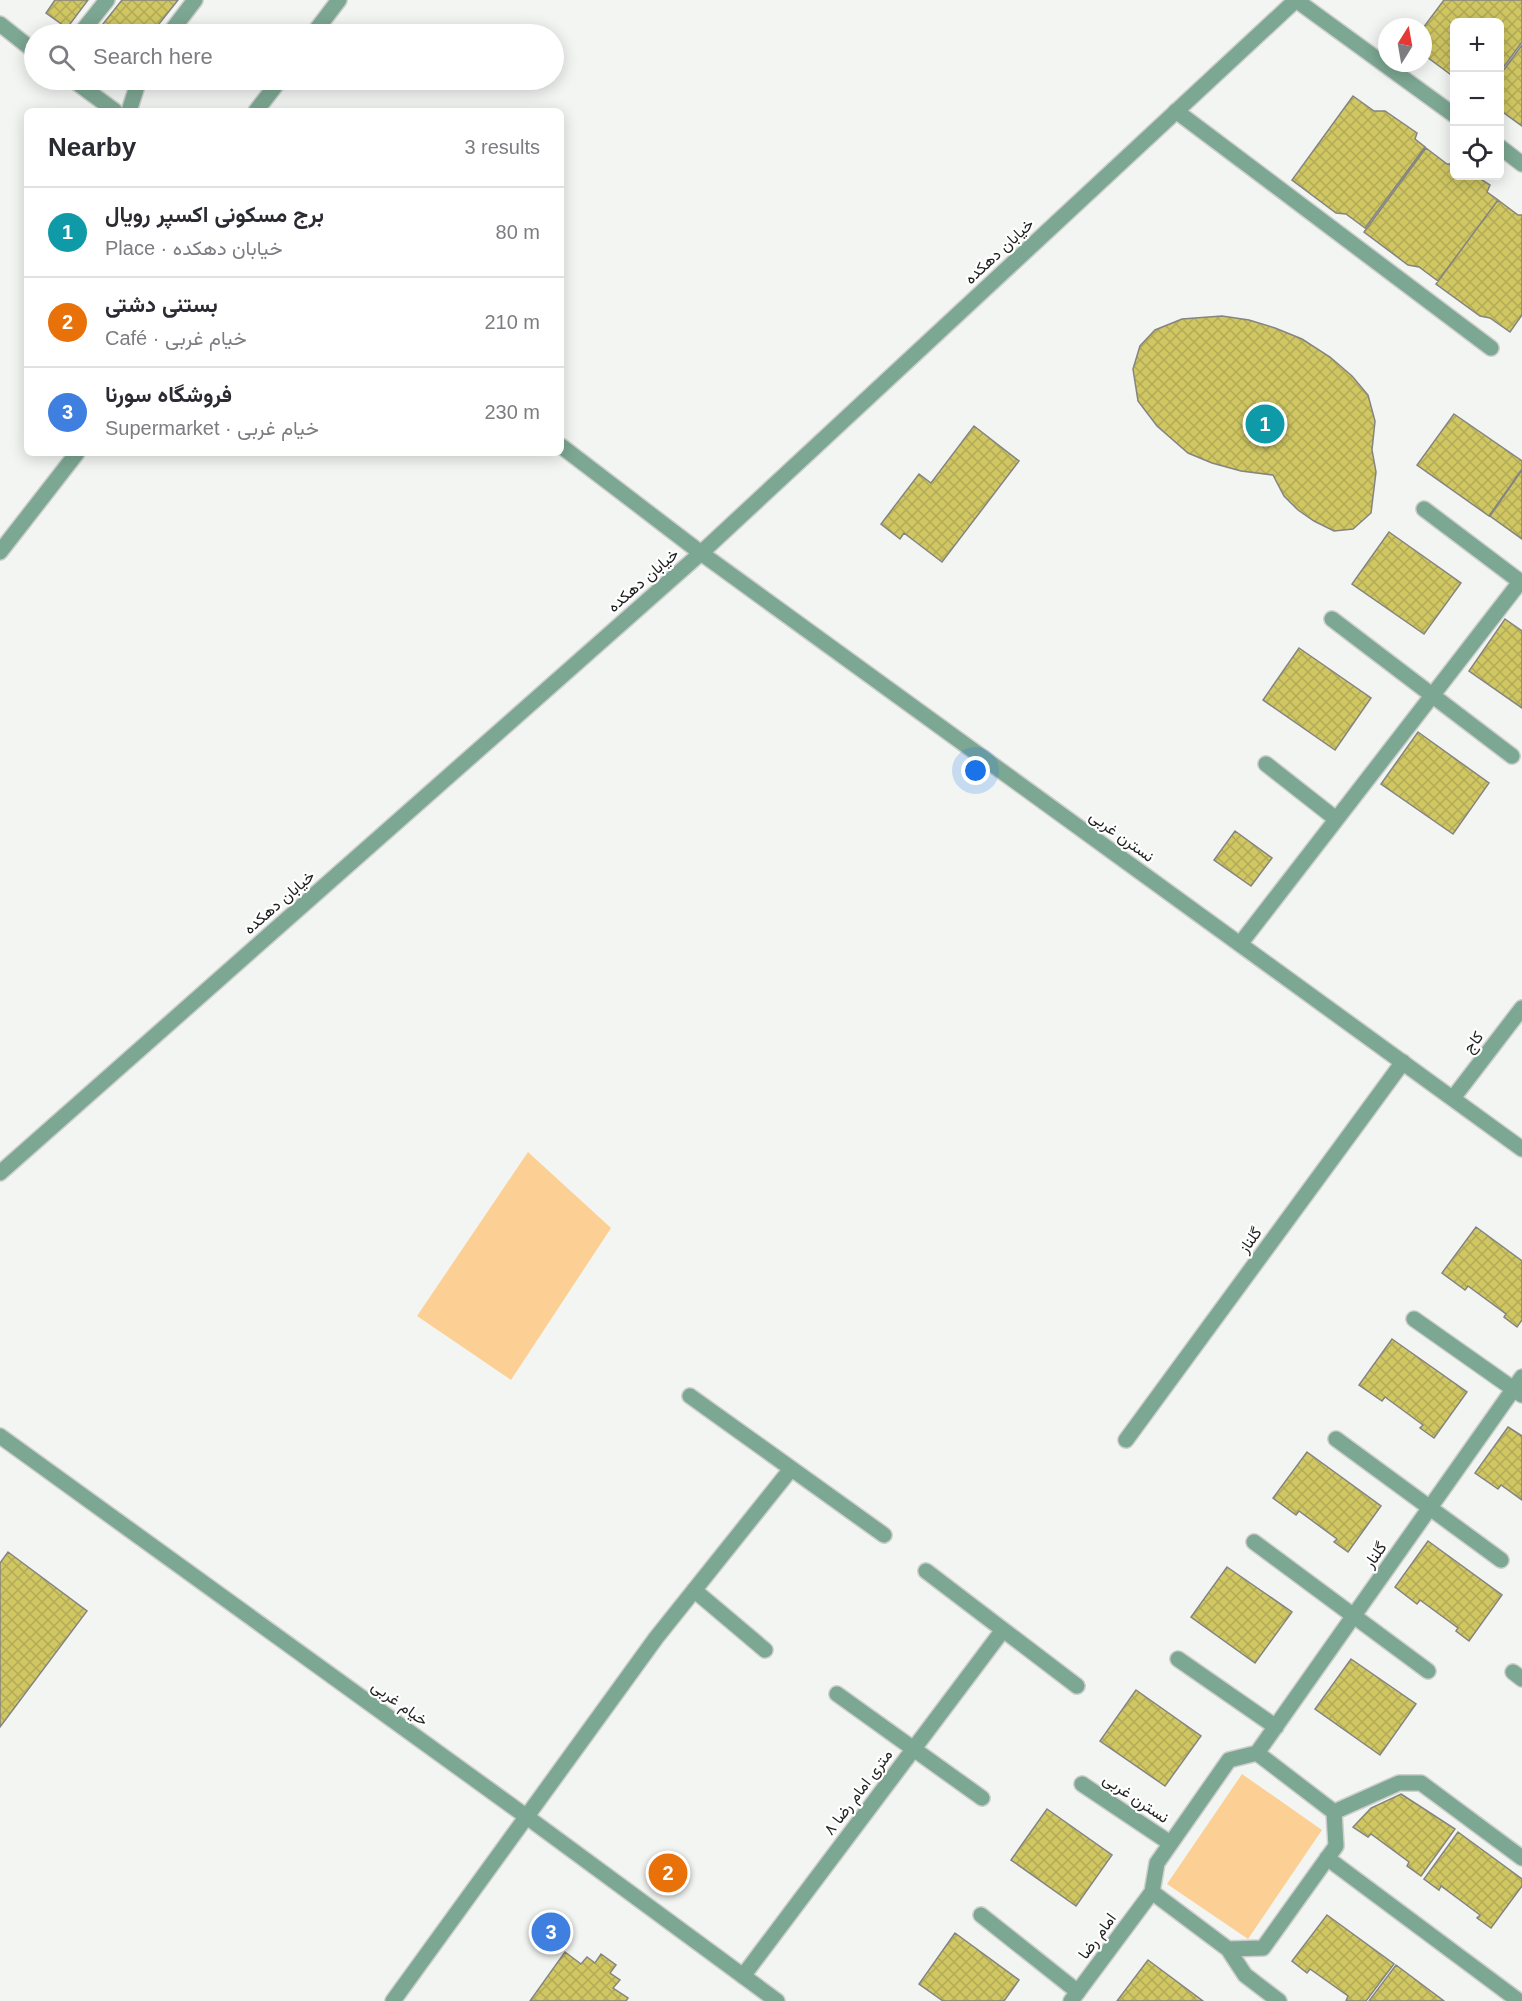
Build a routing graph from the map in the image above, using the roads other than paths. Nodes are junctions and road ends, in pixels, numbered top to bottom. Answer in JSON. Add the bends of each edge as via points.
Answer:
{"nodes":[{"id":1,"x":107,"y":0,"type":"edge"},
{"id":2,"x":195,"y":0,"type":"edge"},
{"id":3,"x":339,"y":0,"type":"edge"},
{"id":4,"x":1296,"y":0,"type":"edge"},
{"id":5,"x":0,"y":24,"type":"edge"},
{"id":6,"x":88,"y":24,"type":"edge"},
{"id":7,"x":177,"y":24,"type":"edge"},
{"id":8,"x":321,"y":24,"type":"edge"},
{"id":9,"x":24,"y":43,"type":"edge"},
{"id":10,"x":87,"y":90,"type":"edge"},
{"id":11,"x":136,"y":90,"type":"edge"},
{"id":12,"x":272,"y":90,"type":"edge"},
{"id":13,"x":111,"y":108,"type":"edge"},
{"id":14,"x":130,"y":108,"type":"edge"},
{"id":15,"x":258,"y":108,"type":"edge"},
{"id":16,"x":1176,"y":111,"type":"junction"},
{"id":17,"x":1450,"y":111,"type":"edge"},
{"id":18,"x":1504,"y":150,"type":"edge"},
{"id":19,"x":1522,"y":164,"type":"edge"},
{"id":20,"x":1491,"y":348,"type":"dead end"},
{"id":21,"x":564,"y":448,"type":"edge"},
{"id":22,"x":75,"y":456,"type":"edge"},
{"id":23,"x":1424,"y":509,"type":"dead end"},
{"id":24,"x":0,"y":552,"type":"edge"},
{"id":25,"x":701,"y":553,"type":"junction"},
{"id":26,"x":1521,"y":583,"type":"edge"},
{"id":27,"x":1332,"y":619,"type":"dead end"},
{"id":28,"x":1432,"y":695,"type":"junction"},
{"id":29,"x":1512,"y":756,"type":"dead end"},
{"id":30,"x":1266,"y":764,"type":"dead end"},
{"id":31,"x":1336,"y":819,"type":"junction"},
{"id":32,"x":1240,"y":944,"type":"junction"},
{"id":33,"x":1522,"y":1008,"type":"edge"},
{"id":34,"x":1403,"y":1062,"type":"junction"},
{"id":35,"x":1453,"y":1098,"type":"junction"},
{"id":36,"x":1522,"y":1149,"type":"edge"},
{"id":37,"x":0,"y":1173,"type":"edge"},
{"id":38,"x":1414,"y":1319,"type":"dead end"},
{"id":39,"x":1519,"y":1387,"type":"edge"},
{"id":40,"x":690,"y":1396,"type":"dead end"},
{"id":41,"x":0,"y":1436,"type":"edge"},
{"id":42,"x":1336,"y":1439,"type":"dead end"},
{"id":43,"x":1126,"y":1440,"type":"dead end"},
{"id":44,"x":791,"y":1468,"type":"junction"},
{"id":45,"x":1430,"y":1508,"type":"junction"},
{"id":46,"x":884,"y":1535,"type":"dead end"},
{"id":47,"x":1254,"y":1542,"type":"dead end"},
{"id":48,"x":1501,"y":1560,"type":"dead end"},
{"id":49,"x":926,"y":1571,"type":"dead end"},
{"id":50,"x":694,"y":1590,"type":"junction"},
{"id":51,"x":1354,"y":1616,"type":"junction"},
{"id":52,"x":1003,"y":1630,"type":"junction"},
{"id":53,"x":765,"y":1650,"type":"dead end"},
{"id":54,"x":1178,"y":1659,"type":"dead end"},
{"id":55,"x":1428,"y":1671,"type":"dead end"},
{"id":56,"x":1077,"y":1686,"type":"dead end"},
{"id":57,"x":837,"y":1694,"type":"dead end"},
{"id":58,"x":1276,"y":1726,"type":"junction"},
{"id":59,"x":913,"y":1748,"type":"junction"},
{"id":60,"x":1257,"y":1753,"type":"junction"},
{"id":61,"x":1082,"y":1784,"type":"dead end"},
{"id":62,"x":982,"y":1798,"type":"dead end"},
{"id":63,"x":1334,"y":1812,"type":"junction"},
{"id":64,"x":527,"y":1817,"type":"junction"},
{"id":65,"x":1170,"y":1843,"type":"junction"},
{"id":66,"x":1327,"y":1858,"type":"junction"},
{"id":67,"x":1522,"y":1858,"type":"edge"},
{"id":68,"x":1152,"y":1892,"type":"junction"},
{"id":69,"x":981,"y":1915,"type":"dead end"},
{"id":70,"x":1228,"y":1949,"type":"junction"},
{"id":71,"x":743,"y":1976,"type":"junction"},
{"id":72,"x":1075,"y":1996,"type":"edge"},
{"id":73,"x":393,"y":2001,"type":"edge"},
{"id":74,"x":777,"y":2001,"type":"edge"},
{"id":75,"x":1279,"y":2001,"type":"edge"},
{"id":76,"x":1519,"y":2001,"type":"edge"}],
"edges":[{"from":1,"to":6,"type":"street"},
{"from":2,"to":7,"type":"street"},
{"from":3,"to":8,"type":"street"},
{"from":4,"to":16,"type":"street","name":"خیابان دهکده"},
{"from":4,"to":17,"type":"street"},
{"from":5,"to":9,"type":"street"},
{"from":10,"to":13,"type":"street"},
{"from":11,"to":14,"type":"street"},
{"from":12,"to":15,"type":"street"},
{"from":16,"to":20,"type":"street"},
{"from":16,"to":25,"type":"street","name":"خیابان دهکده"},
{"from":18,"to":19,"type":"street"},
{"from":21,"to":25,"type":"street","name":"نسترن غربی"},
{"from":22,"to":24,"type":"street"},
{"from":23,"to":26,"type":"street"},
{"from":25,"to":32,"type":"street","name":"نسترن غربی"},
{"from":25,"to":37,"type":"street","name":"خیابان دهکده"},
{"from":26,"to":28,"type":"street"},
{"from":27,"to":28,"type":"street"},
{"from":28,"to":29,"type":"street"},
{"from":28,"to":31,"type":"street"},
{"from":30,"to":31,"type":"street"},
{"from":31,"to":32,"type":"street"},
{"from":32,"to":34,"type":"street","name":"نسترن غربی"},
{"from":33,"to":35,"type":"street","name":"کاج"},
{"from":34,"to":35,"type":"street","name":"نسترن غربی"},
{"from":34,"to":43,"type":"street","name":"گلناز"},
{"from":35,"to":36,"type":"street","name":"نسترن غربی"},
{"from":38,"to":39,"type":"street"},
{"from":39,"to":45,"type":"street","name":"گلنار"},
{"from":40,"to":44,"type":"street"},
{"from":41,"to":64,"type":"street","name":"خیام غربی"},
{"from":42,"to":45,"type":"street"},
{"from":44,"to":46,"type":"street"},
{"from":44,"to":50,"type":"street"},
{"from":45,"to":48,"type":"street"},
{"from":45,"to":51,"type":"street","name":"گلنار"},
{"from":47,"to":51,"type":"street"},
{"from":49,"to":52,"type":"street"},
{"from":50,"to":53,"type":"street"},
{"from":50,"to":64,"type":"street"},
{"from":51,"to":55,"type":"street"},
{"from":51,"to":58,"type":"street","name":"گلنار"},
{"from":52,"to":56,"type":"street"},
{"from":52,"to":59,"type":"street","name":"۸ متری امام رضا"},
{"from":54,"to":58,"type":"street"},
{"from":57,"to":59,"type":"street"},
{"from":58,"to":60,"type":"street","name":"گلنار"},
{"from":59,"to":62,"type":"street"},
{"from":59,"to":71,"type":"street","name":"۸ متری امام رضا"},
{"from":60,"to":63,"type":"street"},
{"from":60,"to":65,"type":"street","via":[[1229,1760]]},
{"from":61,"to":65,"type":"street","name":"نسترن غربی"},
{"from":63,"to":66,"type":"street","via":[[1336,1846]]},
{"from":63,"to":67,"type":"street","via":[[1399,1783],[1421,1783]]},
{"from":64,"to":71,"type":"street","name":"خیام غربی"},
{"from":64,"to":73,"type":"street"},
{"from":65,"to":68,"type":"street","via":[[1157,1863]]},
{"from":66,"to":70,"type":"street","via":[[1263,1948]]},
{"from":66,"to":76,"type":"street"},
{"from":68,"to":70,"type":"street"},
{"from":68,"to":72,"type":"street","name":"امام رضا"},
{"from":69,"to":72,"type":"street"},
{"from":70,"to":75,"type":"street","via":[[1245,1975]]},
{"from":71,"to":74,"type":"street","name":"خیام غربی"}]}
